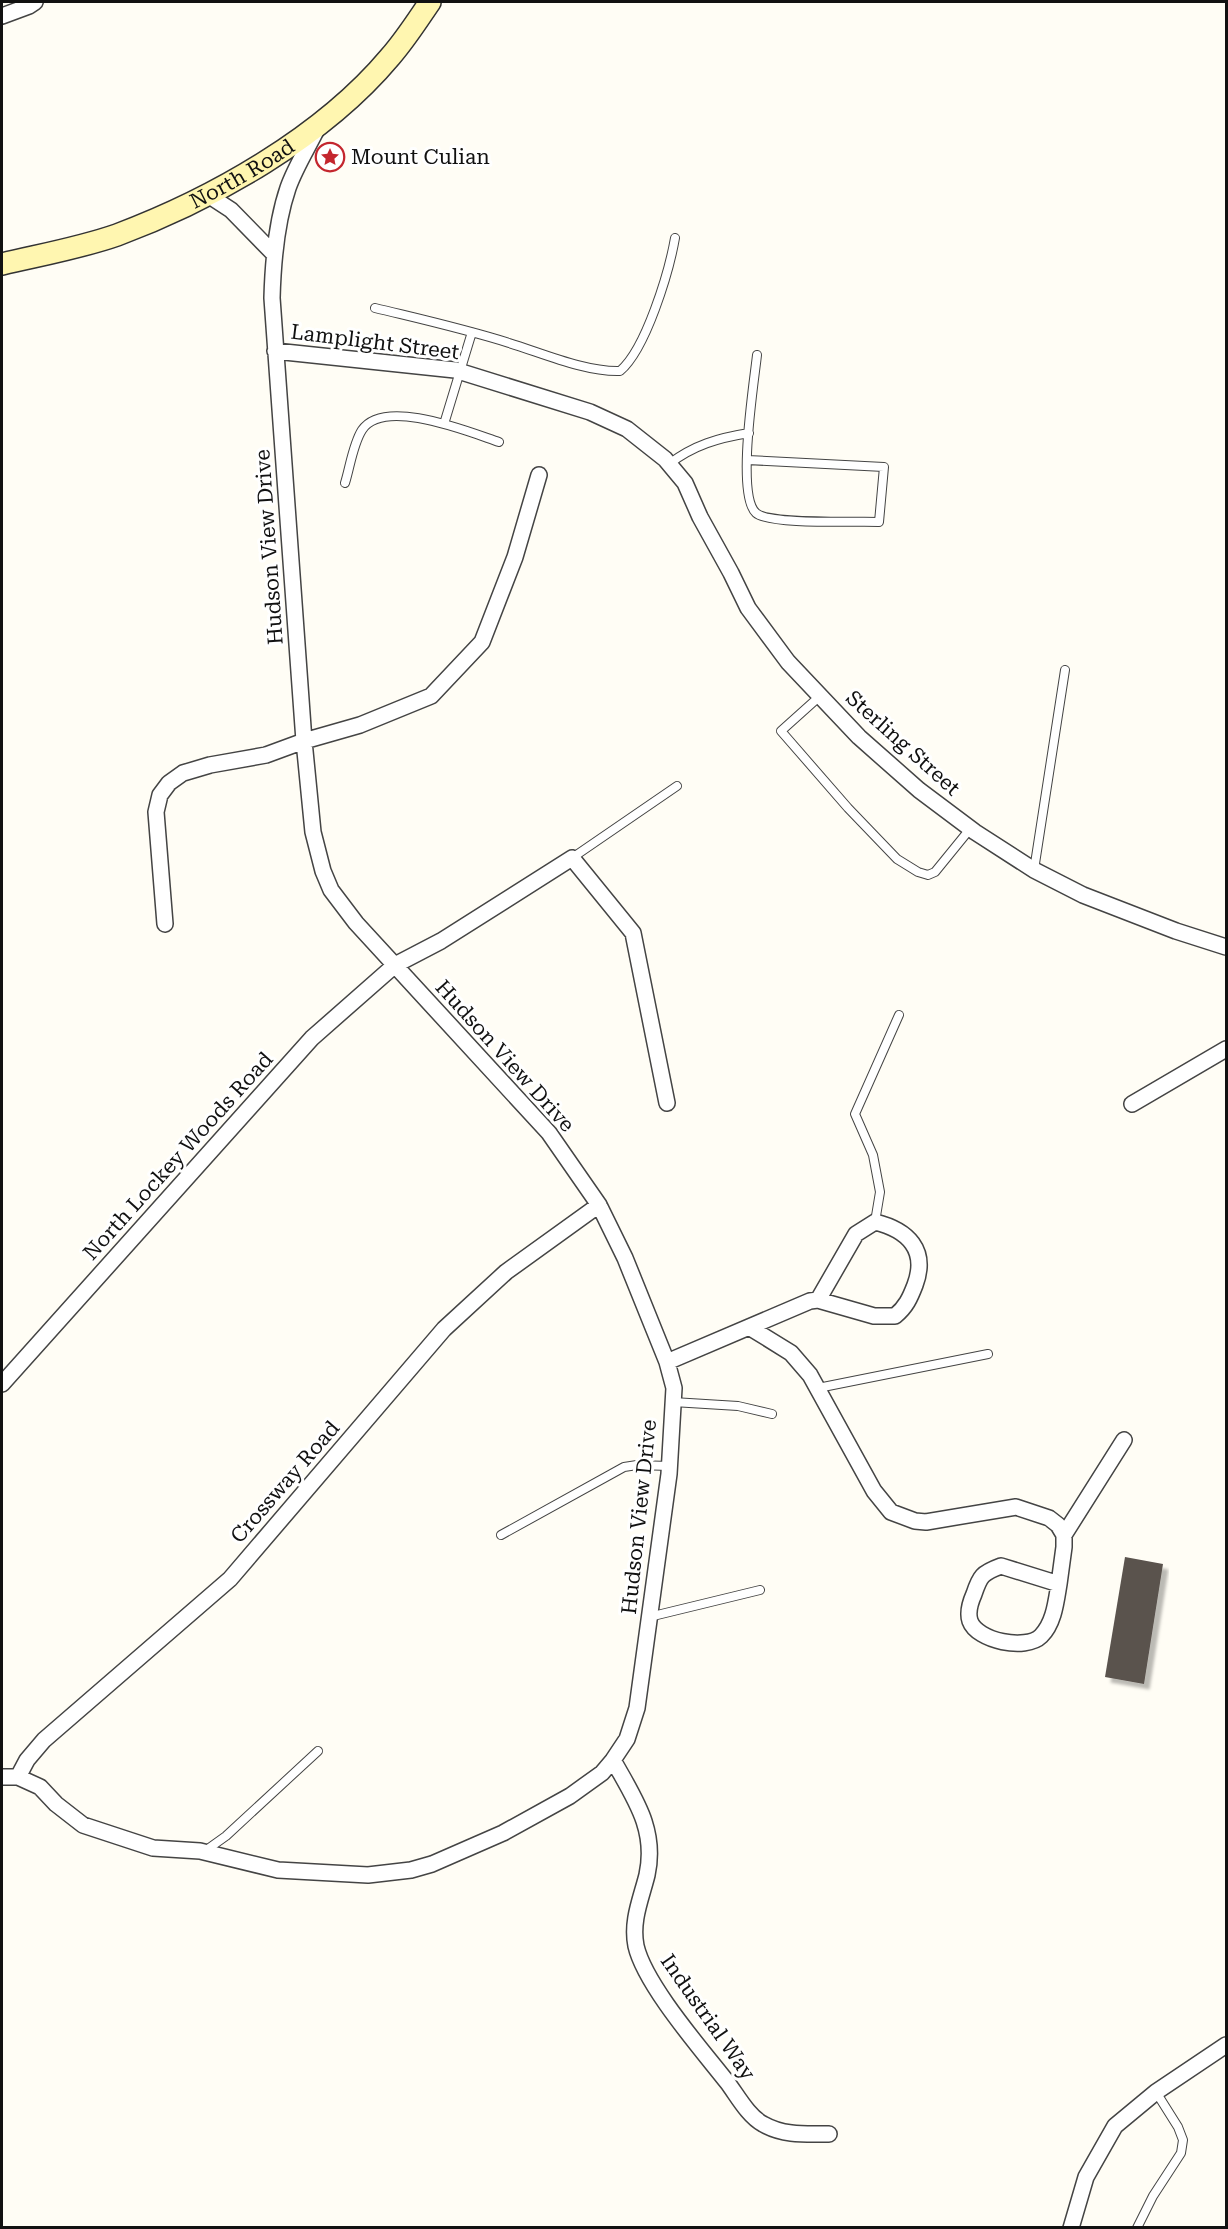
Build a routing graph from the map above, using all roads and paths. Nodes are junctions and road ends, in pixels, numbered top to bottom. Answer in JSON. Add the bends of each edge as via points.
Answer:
{"nodes":[{"id":1,"x":35,"y":2,"type":"edge"},
{"id":2,"x":430,"y":2,"type":"edge"},
{"id":3,"x":2,"y":16,"type":"edge"},
{"id":4,"x":321,"y":122,"type":"junction"},
{"id":5,"x":208,"y":195,"type":"junction"},
{"id":6,"x":675,"y":238,"type":"dead end"},
{"id":7,"x":274,"y":254,"type":"junction"},
{"id":8,"x":2,"y":264,"type":"edge"},
{"id":9,"x":375,"y":308,"type":"dead end"},
{"id":10,"x":472,"y":332,"type":"junction"},
{"id":11,"x":275,"y":351,"type":"junction"},
{"id":12,"x":757,"y":355,"type":"dead end"},
{"id":13,"x":459,"y":372,"type":"junction"},
{"id":14,"x":444,"y":424,"type":"junction"},
{"id":15,"x":749,"y":434,"type":"junction"},
{"id":16,"x":499,"y":442,"type":"dead end"},
{"id":17,"x":655,"y":450,"type":"joint"},
{"id":18,"x":747,"y":460,"type":"junction"},
{"id":19,"x":669,"y":464,"type":"junction"},
{"id":20,"x":539,"y":475,"type":"dead end"},
{"id":21,"x":345,"y":483,"type":"dead end"},
{"id":22,"x":1065,"y":670,"type":"dead end"},
{"id":23,"x":820,"y":696,"type":"junction"},
{"id":24,"x":304,"y":741,"type":"junction"},
{"id":25,"x":677,"y":786,"type":"dead end"},
{"id":26,"x":970,"y":829,"type":"junction"},
{"id":27,"x":572,"y":858,"type":"junction"},
{"id":28,"x":1034,"y":870,"type":"junction"},
{"id":29,"x":165,"y":924,"type":"dead end"},
{"id":30,"x":1227,"y":947,"type":"edge"},
{"id":31,"x":395,"y":965,"type":"junction"},
{"id":32,"x":899,"y":1015,"type":"dead end"},
{"id":33,"x":1227,"y":1049,"type":"edge"},
{"id":34,"x":667,"y":1102,"type":"dead end"},
{"id":35,"x":1132,"y":1104,"type":"dead end"},
{"id":36,"x":599,"y":1205,"type":"junction"},
{"id":37,"x":875,"y":1222,"type":"junction"},
{"id":38,"x":818,"y":1300,"type":"junction"},
{"id":39,"x":749,"y":1327,"type":"junction"},
{"id":40,"x":988,"y":1354,"type":"dead end"},
{"id":41,"x":667,"y":1362,"type":"junction"},
{"id":42,"x":2,"y":1384,"type":"edge"},
{"id":43,"x":818,"y":1388,"type":"junction"},
{"id":44,"x":673,"y":1402,"type":"junction"},
{"id":45,"x":772,"y":1413,"type":"dead end"},
{"id":46,"x":1124,"y":1440,"type":"dead end"},
{"id":47,"x":669,"y":1466,"type":"junction"},
{"id":48,"x":501,"y":1535,"type":"dead end"},
{"id":49,"x":1064,"y":1535,"type":"junction"},
{"id":50,"x":1059,"y":1584,"type":"junction"},
{"id":51,"x":760,"y":1590,"type":"dead end"},
{"id":52,"x":650,"y":1617,"type":"junction"},
{"id":53,"x":318,"y":1751,"type":"dead end"},
{"id":54,"x":613,"y":1760,"type":"junction"},
{"id":55,"x":2,"y":1777,"type":"edge"},
{"id":56,"x":18,"y":1777,"type":"junction"},
{"id":57,"x":204,"y":1852,"type":"junction"},
{"id":58,"x":1227,"y":2045,"type":"edge"},
{"id":59,"x":1156,"y":2092,"type":"junction"},
{"id":60,"x":829,"y":2134,"type":"dead end"},
{"id":61,"x":1071,"y":2228,"type":"edge"},
{"id":62,"x":1137,"y":2228,"type":"edge"}],
"edges":[{"from":1,"to":3,"type":"street"},
{"from":2,"to":4,"type":"main road","name":"North Road","via":[[390,58]]},
{"from":4,"to":5,"type":"main road","name":"North Road"},
{"from":4,"to":7,"type":"street","name":"Lamplight Street","via":[[288,189]]},
{"from":5,"to":7,"type":"street","via":[[231,210]]},
{"from":5,"to":8,"type":"main road","name":"North Road","via":[[115,235]]},
{"from":6,"to":10,"type":"lane","via":[[665,285],[631,358],[620,371],[581,365]]},
{"from":7,"to":11,"type":"street","name":"Lamplight Street"},
{"from":9,"to":10,"type":"lane"},
{"from":10,"to":13,"type":"lane"},
{"from":11,"to":13,"type":"street","name":"Lamplight Street"},
{"from":11,"to":24,"type":"street","name":"Hudson View Drive"},
{"from":12,"to":15,"type":"lane"},
{"from":13,"to":14,"type":"lane"},
{"from":13,"to":17,"type":"street","name":"Lamplight Street","via":[[590,412],[627,429]]},
{"from":14,"to":16,"type":"lane"},
{"from":14,"to":21,"type":"lane","via":[[408,417],[376,418],[362,431]]},
{"from":15,"to":18,"type":"lane"},
{"from":15,"to":19,"type":"lane","via":[[688,450]]},
{"from":17,"to":19,"type":"street","name":"Sterling Street"},
{"from":18,"to":18,"type":"lane","via":[[750,501],[756,513],[765,518],[879,522],[884,467]]},
{"from":19,"to":23,"type":"street","name":"Sterling Street","via":[[685,483],[748,608],[788,662]]},
{"from":20,"to":24,"type":"street","via":[[515,557],[482,642],[431,696],[360,725]]},
{"from":22,"to":28,"type":"lane"},
{"from":23,"to":26,"type":"street","name":"Sterling Street","via":[[859,737]]},
{"from":23,"to":26,"type":"lane","via":[[781,731],[897,859],[928,875],[935,872]]},
{"from":24,"to":29,"type":"street","via":[[266,755],[183,773],[169,783],[160,795],[156,812]]},
{"from":24,"to":31,"type":"street","name":"Hudson View Drive","via":[[313,832],[331,890]]},
{"from":25,"to":27,"type":"lane"},
{"from":26,"to":28,"type":"street","name":"Sterling Street"},
{"from":27,"to":31,"type":"street","name":"North Lockey Woods Road","via":[[441,941]]},
{"from":27,"to":34,"type":"street","via":[[633,933]]},
{"from":28,"to":30,"type":"street","name":"Sterling Street","via":[[1083,895]]},
{"from":31,"to":36,"type":"street","name":"Hudson View Drive","via":[[549,1133]]},
{"from":31,"to":42,"type":"street","name":"North Lockey Woods Road","via":[[312,1038]]},
{"from":32,"to":37,"type":"lane","via":[[855,1114],[873,1155],[880,1192]]},
{"from":33,"to":35,"type":"street"},
{"from":36,"to":41,"type":"street","name":"Hudson View Drive","via":[[626,1257]]},
{"from":36,"to":56,"type":"street","name":"Crossway Road","via":[[506,1272],[444,1329],[230,1579],[44,1740]]},
{"from":37,"to":38,"type":"street","via":[[856,1234]]},
{"from":37,"to":38,"type":"street","via":[[905,1236],[919,1254],[920,1272],[909,1301],[895,1316],[874,1316]]},
{"from":38,"to":39,"type":"street"},
{"from":39,"to":41,"type":"street"},
{"from":39,"to":43,"type":"street","via":[[791,1353]]},
{"from":40,"to":43,"type":"lane"},
{"from":41,"to":44,"type":"street","name":"Hudson View Drive","via":[[674,1388]]},
{"from":43,"to":49,"type":"street","via":[[874,1491],[891,1512],[926,1522],[1016,1507],[1049,1518]]},
{"from":44,"to":45,"type":"lane","via":[[738,1406]]},
{"from":44,"to":47,"type":"street","name":"Hudson View Drive"},
{"from":46,"to":49,"type":"street"},
{"from":47,"to":48,"type":"lane","via":[[624,1467]]},
{"from":47,"to":52,"type":"street","name":"Hudson View Drive"},
{"from":49,"to":50,"type":"street"},
{"from":50,"to":50,"type":"street","via":[[1054,1613],[1034,1641],[1000,1642],[977,1632],[970,1622],[969,1606],[980,1577],[987,1571],[1000,1566]]},
{"from":51,"to":52,"type":"lane"},
{"from":52,"to":54,"type":"street","name":"Hudson View Drive","via":[[637,1708],[627,1739]]},
{"from":53,"to":57,"type":"lane"},
{"from":54,"to":57,"type":"street","name":"Hudson View Drive","via":[[570,1796],[503,1833],[411,1870],[368,1875],[278,1870]]},
{"from":54,"to":60,"type":"street","name":"Industrial Way","via":[[644,1814],[649,1843],[634,1935],[650,1977],[680,2022],[761,2123],[788,2134]]},
{"from":55,"to":56,"type":"street"},
{"from":56,"to":57,"type":"street","name":"Hudson View Drive","via":[[40,1787],[83,1825],[153,1848]]},
{"from":58,"to":59,"type":"street"},
{"from":59,"to":61,"type":"street","via":[[1115,2126],[1086,2176]]},
{"from":59,"to":62,"type":"lane","via":[[1183,2139],[1181,2153]]}]}
